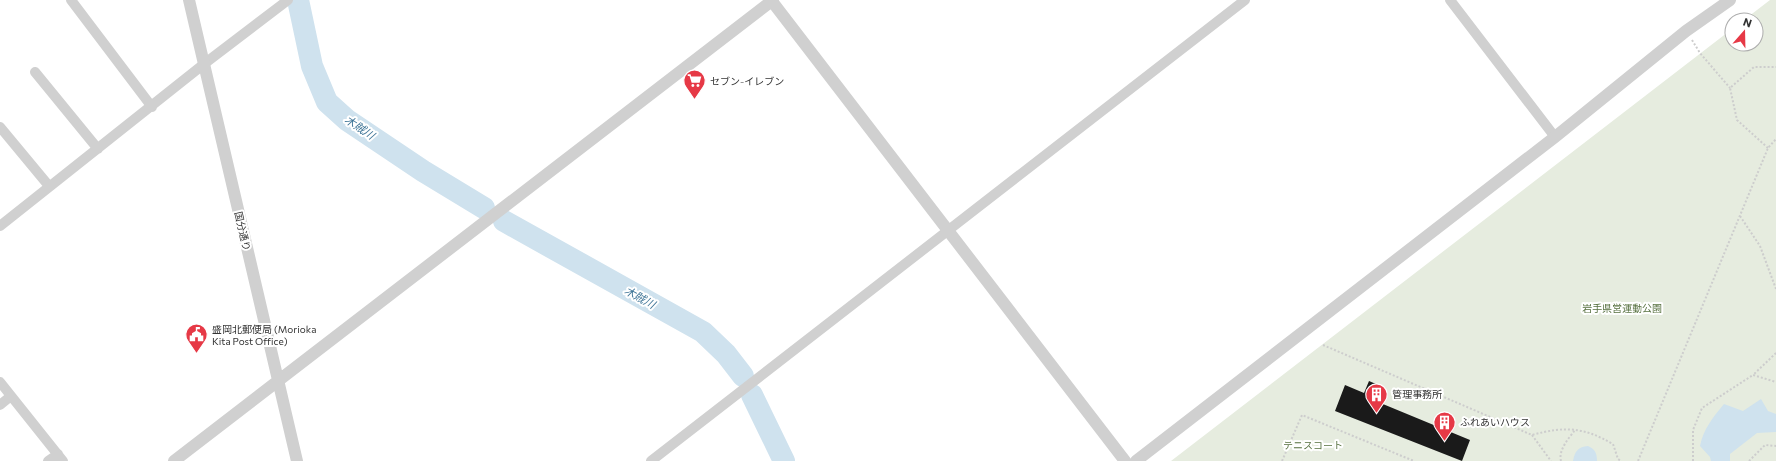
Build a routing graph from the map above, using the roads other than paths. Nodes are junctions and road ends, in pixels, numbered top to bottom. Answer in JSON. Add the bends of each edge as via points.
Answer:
{"nodes":[{"id":1,"x":71,"y":0,"type":"edge"},
{"id":2,"x":189,"y":0,"type":"edge"},
{"id":3,"x":288,"y":0,"type":"edge"},
{"id":4,"x":772,"y":0,"type":"edge"},
{"id":5,"x":1245,"y":0,"type":"edge"},
{"id":6,"x":1450,"y":0,"type":"edge"},
{"id":7,"x":1730,"y":0,"type":"edge"},
{"id":8,"x":204,"y":64,"type":"junction"},
{"id":9,"x":35,"y":72,"type":"dead end"},
{"id":10,"x":152,"y":107,"type":"junction"},
{"id":11,"x":0,"y":127,"type":"edge"},
{"id":12,"x":1555,"y":137,"type":"junction"},
{"id":13,"x":98,"y":149,"type":"junction"},
{"id":14,"x":49,"y":186,"type":"junction"},
{"id":15,"x":0,"y":226,"type":"edge"},
{"id":16,"x":948,"y":229,"type":"junction"},
{"id":17,"x":278,"y":380,"type":"junction"},
{"id":18,"x":0,"y":382,"type":"edge"},
{"id":19,"x":11,"y":396,"type":"junction"},
{"id":20,"x":0,"y":405,"type":"edge"},
{"id":21,"x":61,"y":457,"type":"edge"},
{"id":22,"x":48,"y":461,"type":"edge"},
{"id":23,"x":174,"y":461,"type":"edge"},
{"id":24,"x":297,"y":461,"type":"edge"},
{"id":25,"x":651,"y":461,"type":"edge"},
{"id":26,"x":1125,"y":461,"type":"edge"},
{"id":27,"x":1136,"y":461,"type":"edge"}],
"edges":[{"from":1,"to":10,"type":"street"},
{"from":2,"to":8,"type":"street","name":"国分通り"},
{"from":3,"to":8,"type":"street"},
{"from":4,"to":16,"type":"street"},
{"from":4,"to":17,"type":"street"},
{"from":5,"to":16,"type":"street"},
{"from":6,"to":12,"type":"street"},
{"from":7,"to":12,"type":"street"},
{"from":8,"to":10,"type":"street"},
{"from":8,"to":17,"type":"street","name":"国分通り"},
{"from":9,"to":13,"type":"street"},
{"from":10,"to":13,"type":"street"},
{"from":11,"to":14,"type":"street"},
{"from":12,"to":27,"type":"street"},
{"from":13,"to":14,"type":"street"},
{"from":14,"to":15,"type":"street"},
{"from":16,"to":25,"type":"street"},
{"from":16,"to":26,"type":"street"},
{"from":17,"to":23,"type":"street"},
{"from":17,"to":24,"type":"street","name":"国分通り"},
{"from":18,"to":19,"type":"street"},
{"from":19,"to":20,"type":"street"},
{"from":19,"to":21,"type":"street"},
{"from":21,"to":22,"type":"street"}]}
